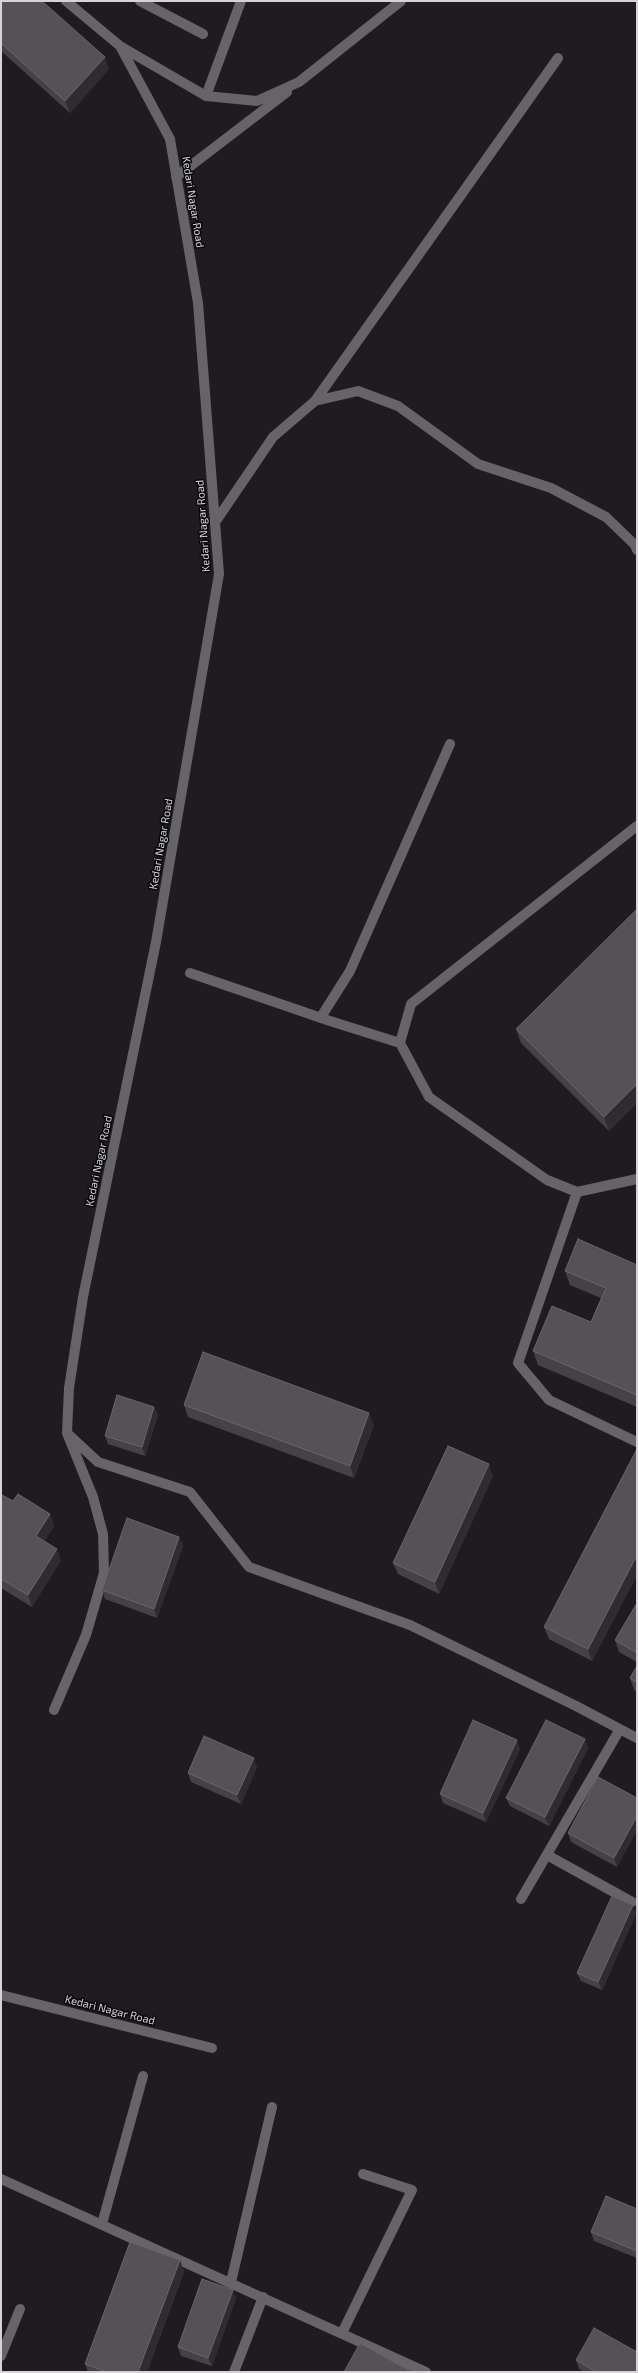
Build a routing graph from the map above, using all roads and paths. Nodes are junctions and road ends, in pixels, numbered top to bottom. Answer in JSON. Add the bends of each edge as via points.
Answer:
{"nodes":[{"id":1,"x":66,"y":1,"type":"edge"},
{"id":2,"x":140,"y":1,"type":"edge"},
{"id":3,"x":241,"y":1,"type":"edge"},
{"id":4,"x":401,"y":1,"type":"edge"},
{"id":5,"x":203,"y":34,"type":"dead end"},
{"id":6,"x":120,"y":46,"type":"junction"},
{"id":7,"x":558,"y":58,"type":"dead end"},
{"id":8,"x":299,"y":82,"type":"junction"},
{"id":9,"x":206,"y":96,"type":"junction"},
{"id":10,"x":176,"y":177,"type":"junction"},
{"id":11,"x":315,"y":401,"type":"junction"},
{"id":12,"x":216,"y":521,"type":"junction"},
{"id":13,"x":637,"y":550,"type":"edge"},
{"id":14,"x":450,"y":744,"type":"dead end"},
{"id":15,"x":637,"y":826,"type":"edge"},
{"id":16,"x":190,"y":973,"type":"dead end"},
{"id":17,"x":321,"y":1017,"type":"junction"},
{"id":18,"x":400,"y":1043,"type":"junction"},
{"id":19,"x":637,"y":1179,"type":"edge"},
{"id":20,"x":577,"y":1192,"type":"junction"},
{"id":21,"x":67,"y":1433,"type":"junction"},
{"id":22,"x":637,"y":1442,"type":"edge"},
{"id":23,"x":54,"y":1710,"type":"dead end"},
{"id":24,"x":620,"y":1729,"type":"junction"},
{"id":25,"x":637,"y":1738,"type":"edge"},
{"id":26,"x":547,"y":1855,"type":"junction"},
{"id":27,"x":521,"y":1899,"type":"dead end"},
{"id":28,"x":632,"y":1902,"type":"dead end"},
{"id":29,"x":1,"y":1995,"type":"edge"},
{"id":30,"x":212,"y":2048,"type":"dead end"},
{"id":31,"x":143,"y":2076,"type":"dead end"},
{"id":32,"x":272,"y":2107,"type":"dead end"},
{"id":33,"x":363,"y":2174,"type":"dead end"},
{"id":34,"x":1,"y":2179,"type":"edge"},
{"id":35,"x":102,"y":2224,"type":"junction"},
{"id":36,"x":231,"y":2282,"type":"junction"},
{"id":37,"x":263,"y":2297,"type":"junction"},
{"id":38,"x":20,"y":2309,"type":"dead end"},
{"id":39,"x":342,"y":2333,"type":"junction"},
{"id":40,"x":1,"y":2356,"type":"edge"},
{"id":41,"x":234,"y":2372,"type":"edge"},
{"id":42,"x":426,"y":2372,"type":"edge"}],
"edges":[{"from":1,"to":6,"type":"street","name":"Kedari Nagar Road"},
{"from":2,"to":5,"type":"street"},
{"from":3,"to":9,"type":"street"},
{"from":4,"to":8,"type":"street"},
{"from":6,"to":9,"type":"street"},
{"from":6,"to":10,"type":"street","name":"Kedari Nagar Road","via":[[170,139]]},
{"from":7,"to":11,"type":"street"},
{"from":8,"to":9,"type":"street","via":[[257,101]]},
{"from":8,"to":10,"type":"street"},
{"from":10,"to":12,"type":"street","name":"Kedari Nagar Road","via":[[198,304]]},
{"from":11,"to":12,"type":"street","via":[[273,437]]},
{"from":11,"to":13,"type":"street","via":[[358,391],[398,406],[478,464],[551,488],[606,517]]},
{"from":12,"to":21,"type":"street","name":"Kedari Nagar Road","via":[[219,574],[156,942],[84,1297],[69,1388]]},
{"from":14,"to":17,"type":"street","via":[[350,971]]},
{"from":15,"to":18,"type":"street","via":[[411,1004]]},
{"from":16,"to":17,"type":"street"},
{"from":17,"to":18,"type":"street"},
{"from":18,"to":20,"type":"street","via":[[430,1097],[547,1180]]},
{"from":19,"to":20,"type":"street"},
{"from":20,"to":22,"type":"street","via":[[518,1363],[549,1400]]},
{"from":21,"to":23,"type":"street","name":"Kedari Nagar Road","via":[[93,1498],[103,1534],[104,1573],[86,1635]]},
{"from":21,"to":24,"type":"street","via":[[98,1462],[190,1492],[249,1567],[410,1625]]},
{"from":24,"to":25,"type":"street"},
{"from":24,"to":26,"type":"street"},
{"from":26,"to":27,"type":"street"},
{"from":26,"to":28,"type":"street"},
{"from":29,"to":30,"type":"street","name":"Kedari Nagar Road"},
{"from":31,"to":35,"type":"street"},
{"from":32,"to":36,"type":"street"},
{"from":33,"to":39,"type":"street","via":[[412,2190]]},
{"from":34,"to":35,"type":"street"},
{"from":35,"to":36,"type":"street"},
{"from":36,"to":37,"type":"street"},
{"from":37,"to":39,"type":"street"},
{"from":37,"to":41,"type":"street"},
{"from":38,"to":40,"type":"street"},
{"from":39,"to":42,"type":"street"}]}
